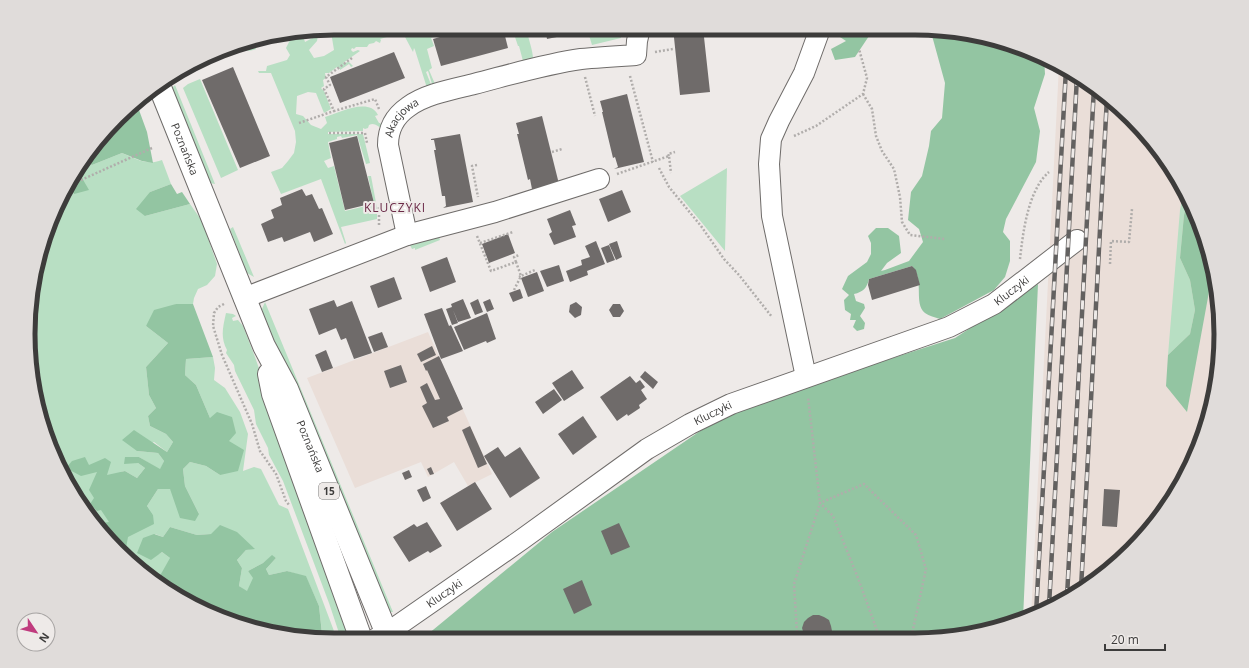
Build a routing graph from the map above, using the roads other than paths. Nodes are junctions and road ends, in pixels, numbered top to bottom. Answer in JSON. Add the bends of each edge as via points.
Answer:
{"nodes":[{"id":1,"x":638,"y":35,"type":"edge"},
{"id":2,"x":818,"y":35,"type":"edge"},
{"id":3,"x":161,"y":90,"type":"edge"},
{"id":4,"x":599,"y":179,"type":"road end"},
{"id":5,"x":407,"y":235,"type":"junction"},
{"id":6,"x":1077,"y":240,"type":"dead end"},
{"id":7,"x":243,"y":296,"type":"junction"},
{"id":8,"x":264,"y":346,"type":"junction"},
{"id":9,"x":806,"y":377,"type":"junction"},
{"id":10,"x":359,"y":633,"type":"edge"},
{"id":11,"x":382,"y":633,"type":"edge"},
{"id":12,"x":390,"y":633,"type":"edge"}],
"edges":[{"from":1,"to":5,"type":"street","name":"Akacjowa","via":[[636,55],[581,59],[543,66],[419,100],[402,112],[393,122],[388,146]]},
{"from":2,"to":9,"type":"street","via":[[804,73],[771,139],[769,164],[772,216]]},
{"from":3,"to":7,"type":"main road","name":"Poznańska","number":"15"},
{"from":4,"to":5,"type":"street","via":[[495,212]]},
{"from":5,"to":7,"type":"street"},
{"from":6,"to":9,"type":"street","name":"Kluczyki","via":[[994,304],[949,327]]},
{"from":7,"to":8,"type":"main road","name":"Poznańska","number":"15"},
{"from":8,"to":10,"type":"main road","name":"Poznańska","number":"15","via":[[273,394]]},
{"from":8,"to":11,"type":"main road","name":"Poznańska","number":"15","via":[[288,389]]},
{"from":9,"to":12,"type":"street","name":"Kluczyki","via":[[731,404],[647,449]]}]}
